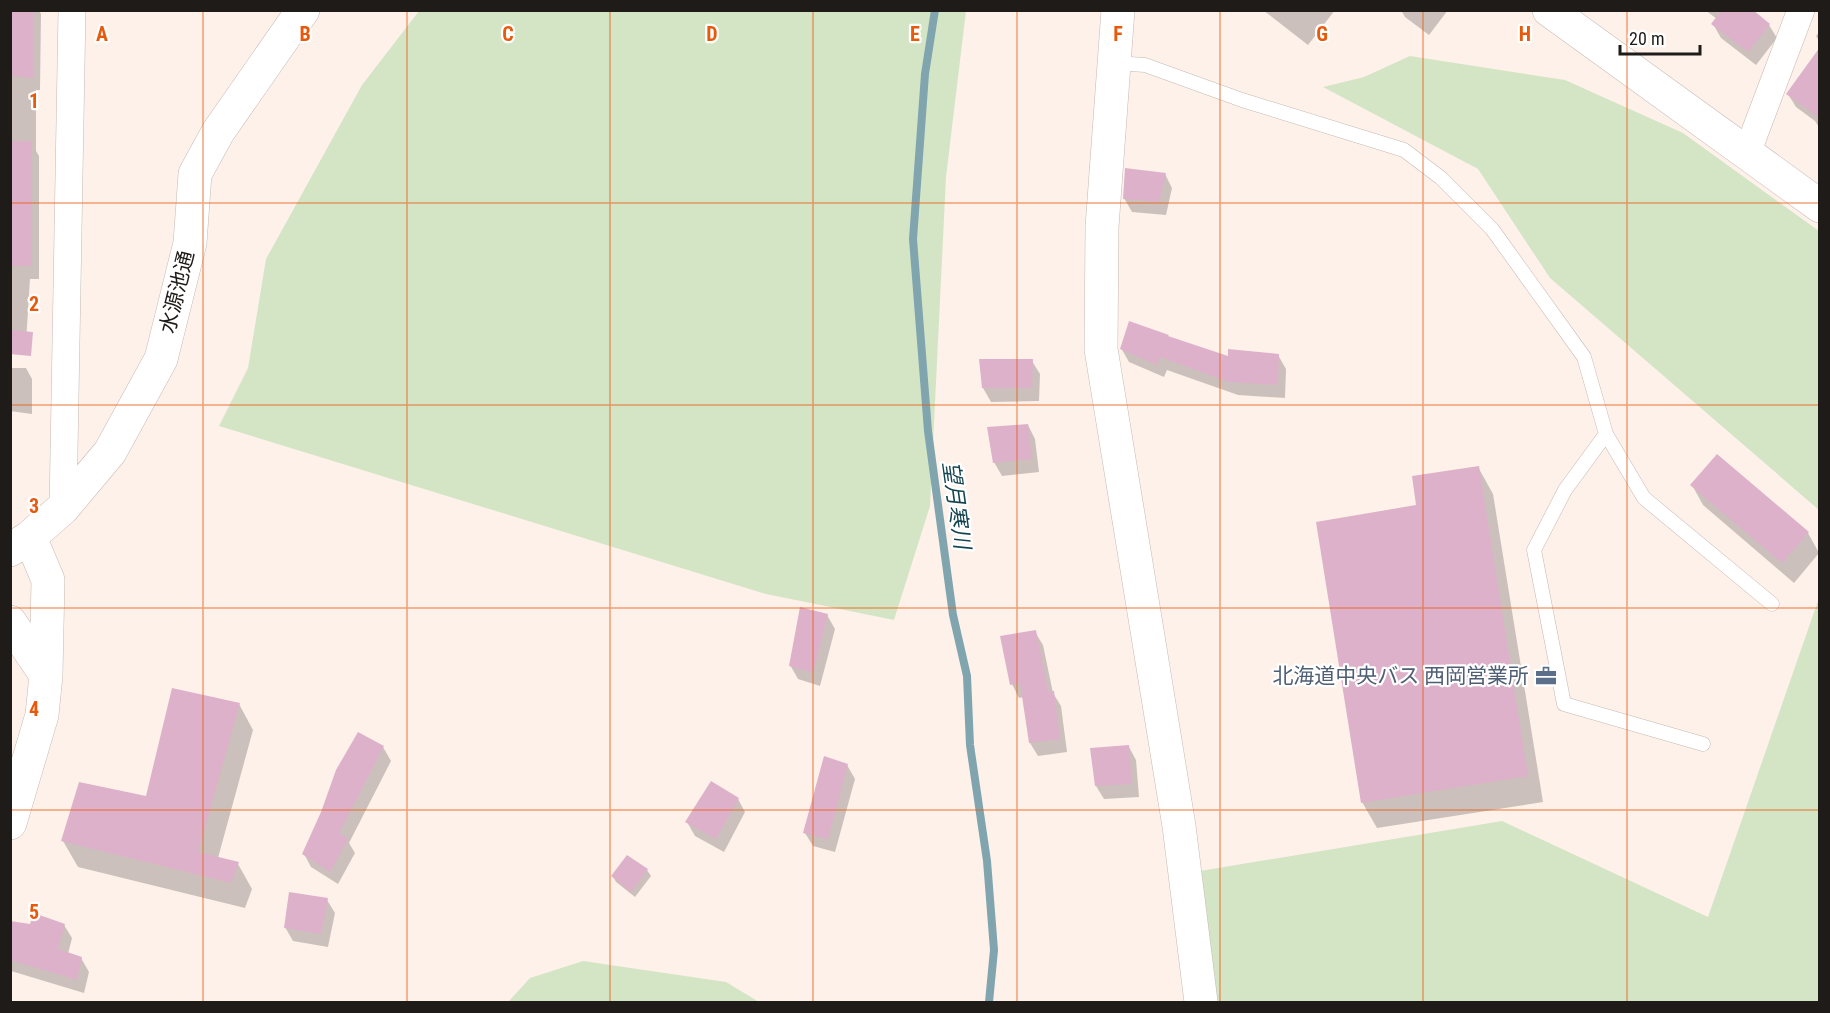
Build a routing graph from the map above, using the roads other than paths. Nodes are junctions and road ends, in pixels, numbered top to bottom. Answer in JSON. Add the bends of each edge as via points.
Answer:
{"nodes":[{"id":1,"x":72,"y":10,"type":"edge"},
{"id":2,"x":303,"y":10,"type":"edge"},
{"id":3,"x":1118,"y":10,"type":"edge"},
{"id":4,"x":1549,"y":10,"type":"edge"},
{"id":5,"x":1801,"y":10,"type":"edge"},
{"id":6,"x":1114,"y":63,"type":"junction"},
{"id":7,"x":1747,"y":153,"type":"junction"},
{"id":8,"x":1820,"y":206,"type":"edge"},
{"id":9,"x":1606,"y":434,"type":"junction"},
{"id":10,"x":63,"y":508,"type":"junction"},
{"id":11,"x":20,"y":544,"type":"edge"},
{"id":12,"x":1772,"y":604,"type":"dead end"},
{"id":13,"x":10,"y":622,"type":"edge"},
{"id":14,"x":46,"y":675,"type":"junction"},
{"id":15,"x":1703,"y":744,"type":"dead end"},
{"id":16,"x":10,"y":823,"type":"edge"},
{"id":17,"x":1201,"y":1002,"type":"edge"}],
"edges":[{"from":1,"to":10,"type":"street"},
{"from":2,"to":10,"type":"street","name":"水源池通","via":[[218,132],[195,174],[190,243],[161,359],[110,452]]},
{"from":3,"to":6,"type":"street"},
{"from":4,"to":7,"type":"street"},
{"from":5,"to":7,"type":"street"},
{"from":6,"to":9,"type":"lane","via":[[1145,65],[1242,100],[1404,150],[1441,178],[1492,229],[1584,357]]},
{"from":6,"to":17,"type":"street","via":[[1102,227],[1101,349],[1177,814]]},
{"from":7,"to":8,"type":"street"},
{"from":9,"to":12,"type":"lane","via":[[1644,498]]},
{"from":9,"to":15,"type":"lane","via":[[1565,490],[1534,550],[1564,704]]},
{"from":10,"to":11,"type":"street","name":"水源池通"},
{"from":11,"to":14,"type":"street","via":[[48,580]]},
{"from":13,"to":14,"type":"street"},
{"from":14,"to":16,"type":"street","via":[[42,715]]}]}
